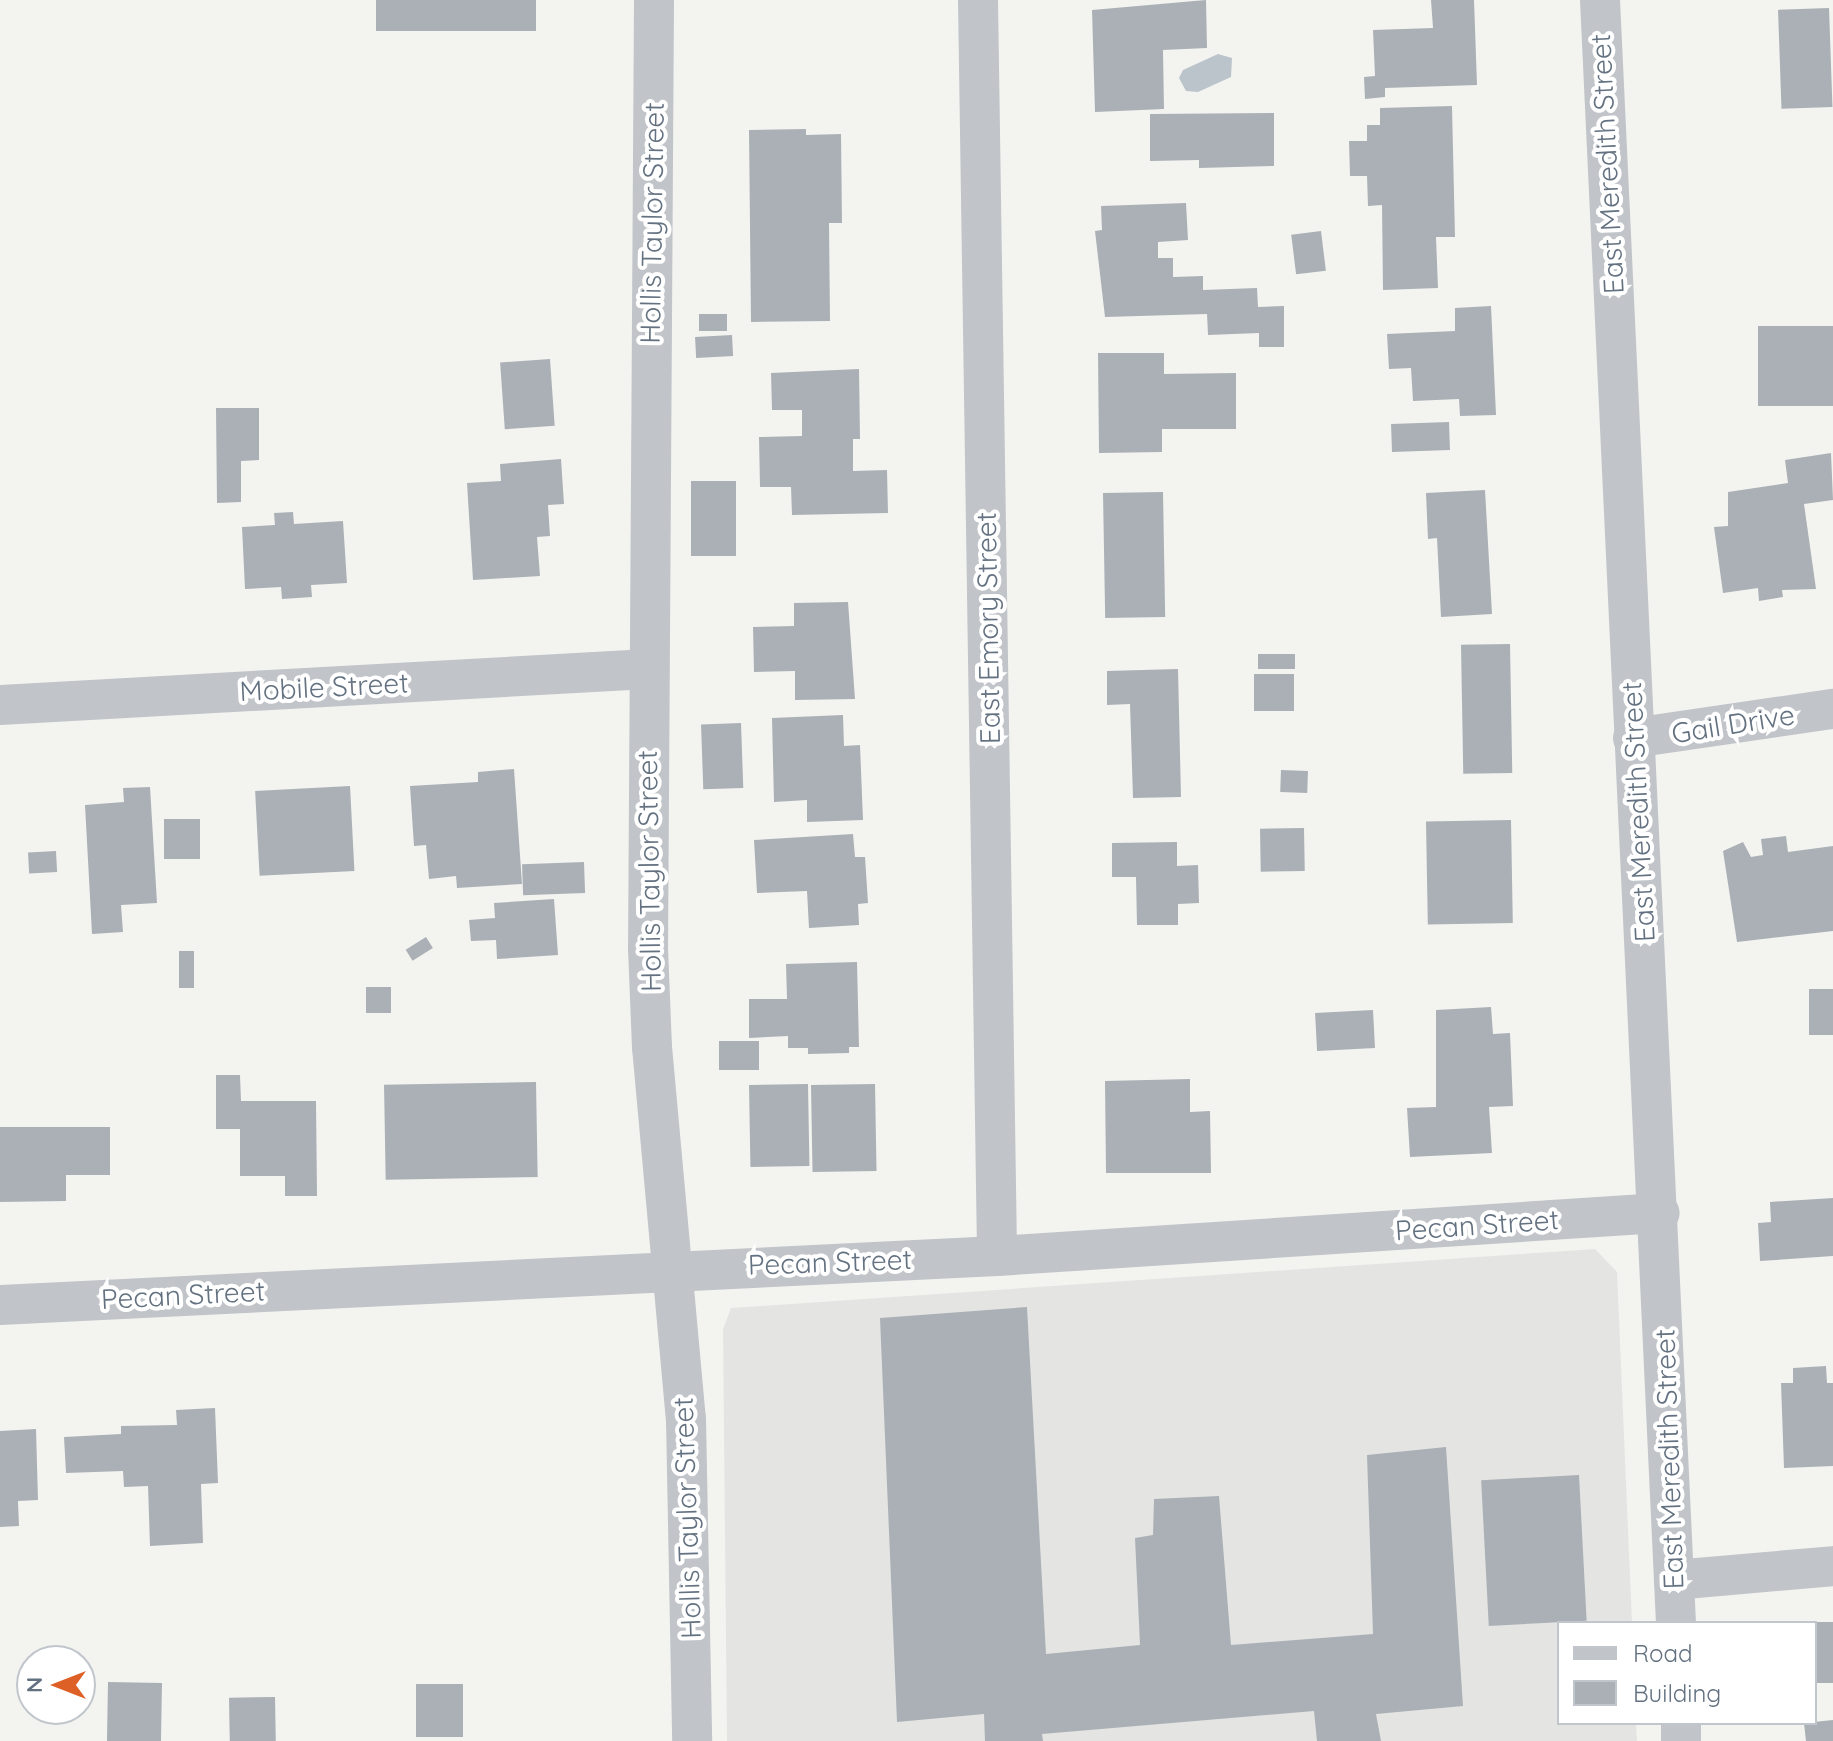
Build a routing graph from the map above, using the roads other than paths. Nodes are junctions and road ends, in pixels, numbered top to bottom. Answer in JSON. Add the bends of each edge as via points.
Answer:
{"nodes":[{"id":1,"x":654,"y":0,"type":"edge"},
{"id":2,"x":978,"y":0,"type":"edge"},
{"id":3,"x":1600,"y":0,"type":"edge"},
{"id":4,"x":648,"y":669,"type":"junction"},
{"id":5,"x":0,"y":705,"type":"edge"},
{"id":6,"x":1833,"y":709,"type":"edge"},
{"id":7,"x":1633,"y":738,"type":"junction"},
{"id":8,"x":1660,"y":1213,"type":"junction"},
{"id":9,"x":997,"y":1256,"type":"junction"},
{"id":10,"x":675,"y":1268,"type":"junction"},
{"id":11,"x":0,"y":1305,"type":"edge"},
{"id":12,"x":1833,"y":1566,"type":"edge"},
{"id":13,"x":1674,"y":1580,"type":"junction"},
{"id":14,"x":1676,"y":1621,"type":"edge"},
{"id":15,"x":692,"y":1741,"type":"edge"}],
"edges":[{"from":1,"to":4,"type":"street","name":"Hollis Taylor Street"},
{"from":2,"to":9,"type":"street","name":"East Emory Street"},
{"from":3,"to":7,"type":"street","name":"East Meredith Street"},
{"from":4,"to":5,"type":"street","name":"Mobile Street"},
{"from":4,"to":10,"type":"street","name":"Hollis Taylor Street","via":[[652,1047]]},
{"from":6,"to":7,"type":"street","name":"Gail Drive"},
{"from":7,"to":8,"type":"street","name":"East Meredith Street"},
{"from":8,"to":9,"type":"street","name":"Pecan Street"},
{"from":8,"to":13,"type":"street","name":"East Meredith Street"},
{"from":9,"to":10,"type":"street","name":"Pecan Street"},
{"from":10,"to":11,"type":"street","name":"Pecan Street"},
{"from":10,"to":15,"type":"street","name":"Hollis Taylor Street","via":[[686,1419]]},
{"from":12,"to":13,"type":"street"},
{"from":13,"to":14,"type":"street","name":"East Meredith Street"}]}
